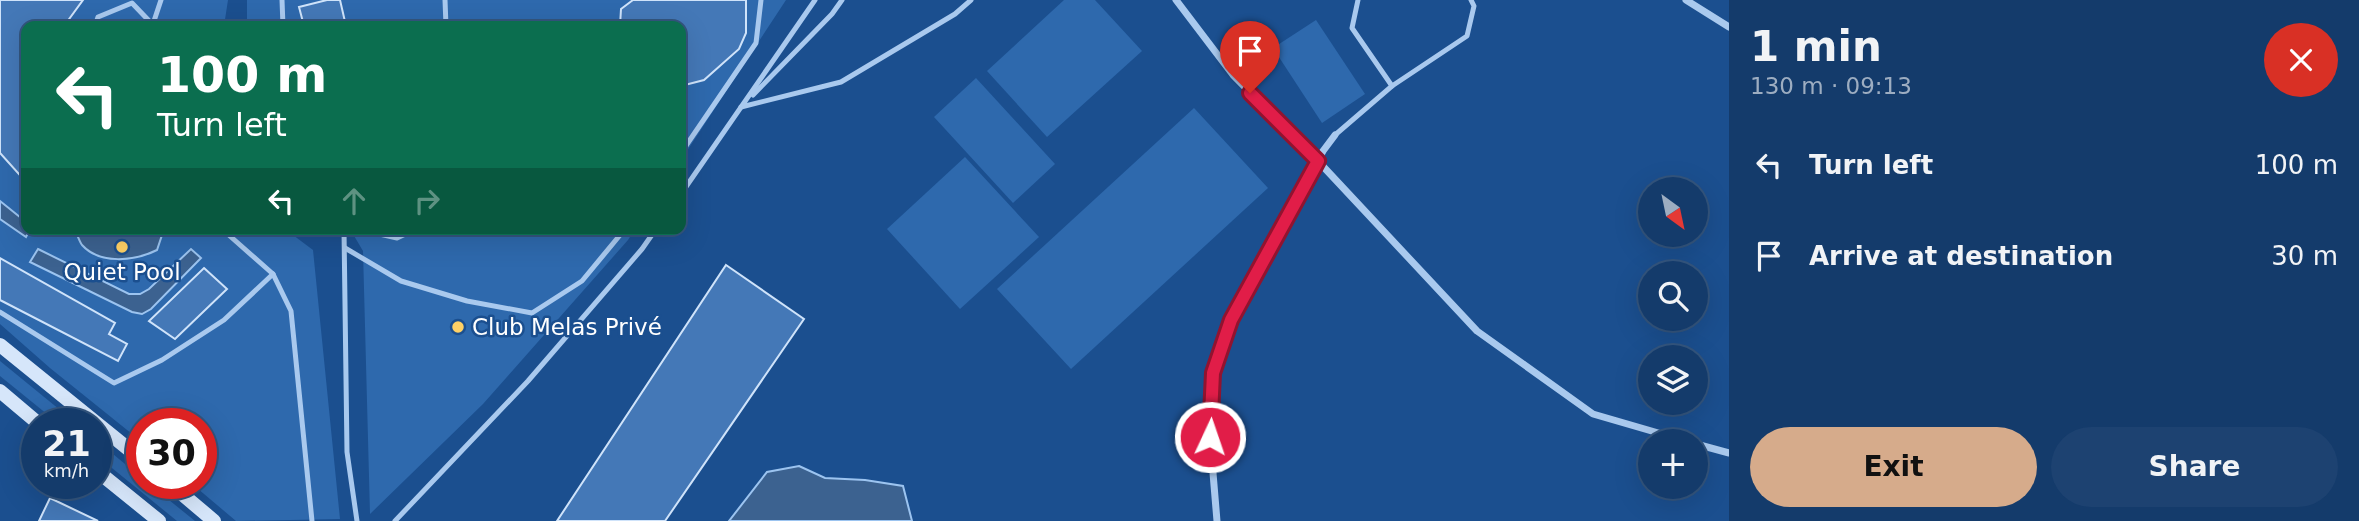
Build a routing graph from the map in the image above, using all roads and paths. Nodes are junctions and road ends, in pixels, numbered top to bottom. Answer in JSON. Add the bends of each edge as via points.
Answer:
{"nodes":[{"id":1,"x":161,"y":0,"type":"edge"},
{"id":2,"x":282,"y":0,"type":"edge"},
{"id":3,"x":445,"y":0,"type":"edge"},
{"id":4,"x":761,"y":0,"type":"edge"},
{"id":5,"x":842,"y":0,"type":"edge"},
{"id":6,"x":971,"y":0,"type":"edge"},
{"id":7,"x":1176,"y":0,"type":"edge"},
{"id":8,"x":1358,"y":0,"type":"edge"},
{"id":9,"x":1471,"y":0,"type":"edge"},
{"id":10,"x":1686,"y":0,"type":"edge"},
{"id":11,"x":813,"y":1,"type":"edge"},
{"id":12,"x":97,"y":21,"type":"edge"},
{"id":13,"x":149,"y":21,"type":"edge"},
{"id":14,"x":154,"y":21,"type":"edge"},
{"id":15,"x":283,"y":21,"type":"edge"},
{"id":16,"x":446,"y":21,"type":"edge"},
{"id":17,"x":1729,"y":27,"type":"edge"},
{"id":18,"x":1392,"y":86,"type":"junction"},
{"id":19,"x":741,"y":107,"type":"junction"},
{"id":20,"x":1335,"y":135,"type":"joint"},
{"id":21,"x":686,"y":146,"type":"edge"},
{"id":22,"x":1318,"y":161,"type":"junction"},
{"id":23,"x":686,"y":187,"type":"edge"},
{"id":24,"x":229,"y":235,"type":"edge"},
{"id":25,"x":344,"y":235,"type":"edge"},
{"id":26,"x":384,"y":235,"type":"edge"},
{"id":27,"x":403,"y":235,"type":"edge"},
{"id":28,"x":620,"y":235,"type":"edge"},
{"id":29,"x":652,"y":235,"type":"edge"},
{"id":30,"x":345,"y":248,"type":"junction"},
{"id":31,"x":272,"y":274,"type":"junction"},
{"id":32,"x":0,"y":312,"type":"edge"},
{"id":33,"x":0,"y":345,"type":"edge"},
{"id":34,"x":0,"y":391,"type":"edge"},
{"id":35,"x":21,"y":408,"type":"edge"},
{"id":36,"x":1645,"y":429,"type":"edge"},
{"id":37,"x":126,"y":447,"type":"edge"},
{"id":38,"x":1708,"y":447,"type":"edge"},
{"id":39,"x":1729,"y":453,"type":"edge"},
{"id":40,"x":112,"y":483,"type":"edge"},
{"id":41,"x":188,"y":499,"type":"edge"},
{"id":42,"x":394,"y":520,"type":"edge"},
{"id":43,"x":159,"y":521,"type":"edge"},
{"id":44,"x":214,"y":521,"type":"edge"},
{"id":45,"x":312,"y":521,"type":"edge"},
{"id":46,"x":357,"y":521,"type":"edge"},
{"id":47,"x":1217,"y":521,"type":"edge"}],
"edges":[{"from":1,"to":14,"type":"lane"},
{"from":2,"to":15,"type":"lane"},
{"from":3,"to":16,"type":"lane"},
{"from":4,"to":21,"type":"lane","via":[[756,43]]},
{"from":5,"to":19,"type":"lane"},
{"from":6,"to":19,"type":"lane","via":[[841,82]]},
{"from":7,"to":22,"type":"street","via":[[1233,75]]},
{"from":8,"to":18,"type":"lane","via":[[1352,28]]},
{"from":9,"to":18,"type":"lane","via":[[1474,6],[1467,36]]},
{"from":10,"to":17,"type":"street"},
{"from":11,"to":19,"type":"lane"},
{"from":12,"to":13,"type":"lane","via":[[132,3]]},
{"from":18,"to":20,"type":"lane"},
{"from":19,"to":23,"type":"lane"},
{"from":20,"to":22,"type":"street"},
{"from":22,"to":36,"type":"street","via":[[1477,331],[1593,414]]},
{"from":22,"to":47,"type":"street","via":[[1231,320],[1213,373],[1210,437]]},
{"from":24,"to":31,"type":"lane"},
{"from":25,"to":30,"type":"lane"},
{"from":26,"to":27,"type":"lane"},
{"from":28,"to":30,"type":"lane","via":[[582,281],[533,313],[467,302],[401,281]]},
{"from":29,"to":42,"type":"lane","via":[[528,381]]},
{"from":30,"to":46,"type":"lane","via":[[347,452]]},
{"from":31,"to":32,"type":"lane","via":[[224,320],[162,360],[114,383]]},
{"from":31,"to":45,"type":"lane","via":[[291,311]]},
{"from":33,"to":37,"type":"main road"},
{"from":34,"to":35,"type":"main road"},
{"from":38,"to":39,"type":"street"},
{"from":40,"to":43,"type":"main road"},
{"from":41,"to":44,"type":"main road"}]}
